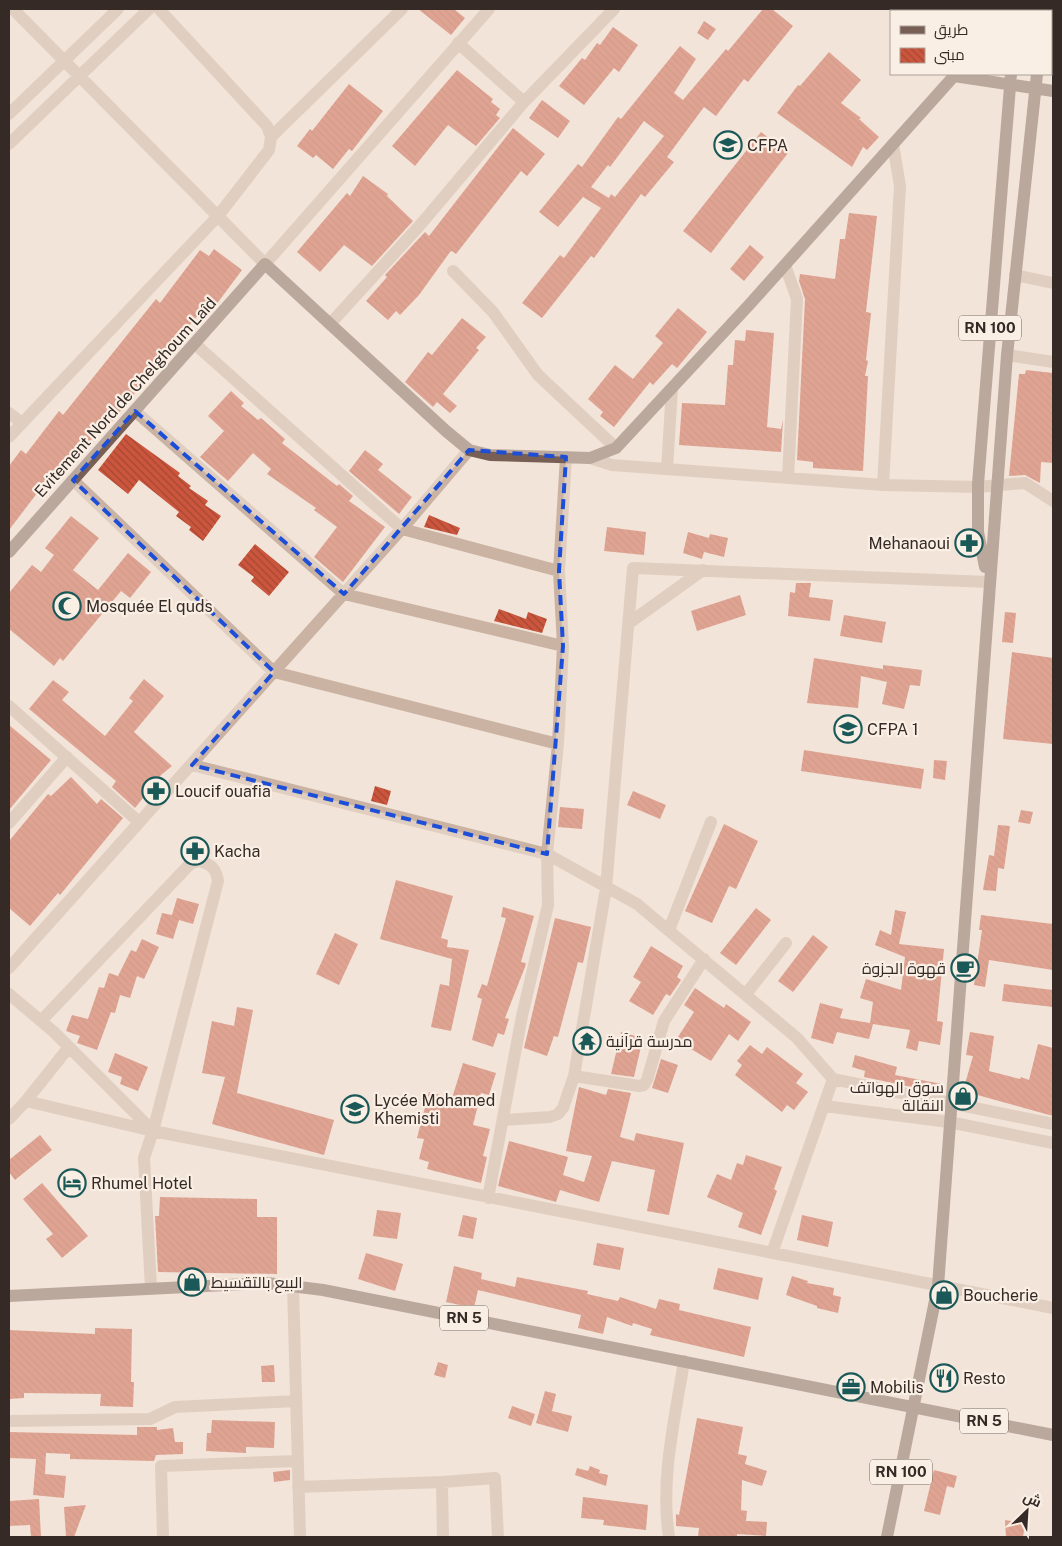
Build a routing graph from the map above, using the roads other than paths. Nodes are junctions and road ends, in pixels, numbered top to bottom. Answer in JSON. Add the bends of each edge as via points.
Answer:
{"nodes":[{"id":1,"x":13,"y":9,"type":"edge"},
{"id":2,"x":118,"y":9,"type":"edge"},
{"id":3,"x":149,"y":9,"type":"edge"},
{"id":4,"x":159,"y":9,"type":"edge"},
{"id":5,"x":402,"y":9,"type":"edge"},
{"id":6,"x":489,"y":9,"type":"edge"},
{"id":7,"x":614,"y":9,"type":"edge"},
{"id":8,"x":458,"y":43,"type":"junction"},
{"id":9,"x":64,"y":61,"type":"junction"},
{"id":10,"x":78,"y":75,"type":"junction"},
{"id":11,"x":955,"y":75,"type":"edge"},
{"id":12,"x":1011,"y":79,"type":"edge"},
{"id":13,"x":1036,"y":80,"type":"edge"},
{"id":14,"x":1053,"y":91,"type":"edge"},
{"id":15,"x":524,"y":102,"type":"junction"},
{"id":16,"x":9,"y":114,"type":"edge"},
{"id":17,"x":271,"y":137,"type":"junction"},
{"id":18,"x":9,"y":144,"type":"edge"},
{"id":19,"x":893,"y":144,"type":"junction"},
{"id":20,"x":218,"y":216,"type":"junction"},
{"id":21,"x":265,"y":264,"type":"junction"},
{"id":22,"x":785,"y":265,"type":"junction"},
{"id":23,"x":453,"y":271,"type":"dead end"},
{"id":24,"x":1015,"y":274,"type":"junction"},
{"id":25,"x":1053,"y":283,"type":"edge"},
{"id":26,"x":330,"y":324,"type":"junction"},
{"id":27,"x":195,"y":344,"type":"junction"},
{"id":28,"x":1006,"y":355,"type":"junction"},
{"id":29,"x":1053,"y":362,"type":"edge"},
{"id":30,"x":672,"y":388,"type":"junction"},
{"id":31,"x":135,"y":411,"type":"junction"},
{"id":32,"x":9,"y":413,"type":"edge"},
{"id":33,"x":22,"y":424,"type":"junction"},
{"id":34,"x":9,"y":437,"type":"edge"},
{"id":35,"x":616,"y":448,"type":"junction"},
{"id":36,"x":469,"y":450,"type":"junction"},
{"id":37,"x":566,"y":457,"type":"junction"},
{"id":38,"x":590,"y":458,"type":"junction"},
{"id":39,"x":667,"y":469,"type":"junction"},
{"id":40,"x":788,"y":478,"type":"junction"},
{"id":41,"x":74,"y":480,"type":"junction"},
{"id":42,"x":883,"y":485,"type":"junction"},
{"id":43,"x":996,"y":486,"type":"junction"},
{"id":44,"x":978,"y":487,"type":"junction"},
{"id":45,"x":1053,"y":501,"type":"edge"},
{"id":46,"x":402,"y":529,"type":"junction"},
{"id":47,"x":9,"y":552,"type":"edge"},
{"id":48,"x":703,"y":570,"type":"junction"},
{"id":49,"x":559,"y":571,"type":"junction"},
{"id":50,"x":989,"y":582,"type":"junction"},
{"id":51,"x":344,"y":594,"type":"junction"},
{"id":52,"x":629,"y":623,"type":"junction"},
{"id":53,"x":563,"y":646,"type":"junction"},
{"id":54,"x":274,"y":672,"type":"junction"},
{"id":55,"x":9,"y":706,"type":"edge"},
{"id":56,"x":558,"y":744,"type":"junction"},
{"id":57,"x":67,"y":757,"type":"junction"},
{"id":58,"x":192,"y":765,"type":"junction"},
{"id":59,"x":9,"y":822,"type":"edge"},
{"id":60,"x":139,"y":822,"type":"junction"},
{"id":61,"x":711,"y":822,"type":"dead end"},
{"id":62,"x":547,"y":854,"type":"junction"},
{"id":63,"x":606,"y":888,"type":"junction"},
{"id":64,"x":669,"y":930,"type":"junction"},
{"id":65,"x":786,"y":943,"type":"dead end"},
{"id":66,"x":704,"y":960,"type":"junction"},
{"id":67,"x":9,"y":968,"type":"edge"},
{"id":68,"x":9,"y":994,"type":"edge"},
{"id":69,"x":746,"y":994,"type":"junction"},
{"id":70,"x":41,"y":1021,"type":"junction"},
{"id":71,"x":69,"y":1047,"type":"junction"},
{"id":72,"x":574,"y":1076,"type":"junction"},
{"id":73,"x":834,"y":1079,"type":"junction"},
{"id":74,"x":26,"y":1101,"type":"junction"},
{"id":75,"x":950,"y":1105,"type":"junction"},
{"id":76,"x":824,"y":1106,"type":"junction"},
{"id":77,"x":9,"y":1119,"type":"edge"},
{"id":78,"x":503,"y":1120,"type":"junction"},
{"id":79,"x":949,"y":1122,"type":"junction"},
{"id":80,"x":1053,"y":1124,"type":"edge"},
{"id":81,"x":153,"y":1130,"type":"junction"},
{"id":82,"x":1053,"y":1143,"type":"edge"},
{"id":83,"x":488,"y":1198,"type":"junction"},
{"id":84,"x":772,"y":1254,"type":"junction"},
{"id":85,"x":292,"y":1286,"type":"junction"},
{"id":86,"x":938,"y":1286,"type":"junction"},
{"id":87,"x":151,"y":1288,"type":"junction"},
{"id":88,"x":9,"y":1296,"type":"edge"},
{"id":89,"x":1053,"y":1308,"type":"edge"},
{"id":90,"x":684,"y":1361,"type":"junction"},
{"id":91,"x":296,"y":1401,"type":"junction"},
{"id":92,"x":914,"y":1407,"type":"junction"},
{"id":93,"x":9,"y":1421,"type":"edge"},
{"id":94,"x":1053,"y":1435,"type":"edge"},
{"id":95,"x":298,"y":1461,"type":"junction"},
{"id":96,"x":442,"y":1482,"type":"junction"},
{"id":97,"x":298,"y":1487,"type":"junction"},
{"id":98,"x":163,"y":1537,"type":"edge"},
{"id":99,"x":300,"y":1537,"type":"edge"},
{"id":100,"x":443,"y":1537,"type":"edge"},
{"id":101,"x":498,"y":1537,"type":"edge"},
{"id":102,"x":669,"y":1537,"type":"edge"},
{"id":103,"x":887,"y":1537,"type":"edge"}],
"edges":[{"from":1,"to":9,"type":"street"},
{"from":2,"to":9,"type":"street"},
{"from":3,"to":10,"type":"street"},
{"from":4,"to":17,"type":"street","via":[[267,126]]},
{"from":5,"to":17,"type":"street"},
{"from":6,"to":8,"type":"street"},
{"from":7,"to":15,"type":"street"},
{"from":8,"to":15,"type":"street"},
{"from":8,"to":21,"type":"street"},
{"from":9,"to":10,"type":"street"},
{"from":9,"to":16,"type":"street"},
{"from":10,"to":18,"type":"street"},
{"from":10,"to":20,"type":"street"},
{"from":11,"to":12,"type":"main road"},
{"from":11,"to":19,"type":"main road"},
{"from":12,"to":13,"type":"main road"},
{"from":12,"to":44,"type":"main road","number":"RN 100"},
{"from":13,"to":14,"type":"main road"},
{"from":13,"to":24,"type":"main road"},
{"from":15,"to":26,"type":"street","via":[[421,224]]},
{"from":17,"to":20,"type":"street","via":[[269,150]]},
{"from":19,"to":22,"type":"main road"},
{"from":19,"to":42,"type":"street","via":[[900,186]]},
{"from":20,"to":21,"type":"street"},
{"from":20,"to":33,"type":"street"},
{"from":21,"to":26,"type":"main road"},
{"from":21,"to":27,"type":"main road","name":"Evitement Nord de Chelghoum Laîd"},
{"from":22,"to":30,"type":"main road"},
{"from":22,"to":40,"type":"street","via":[[797,299]]},
{"from":23,"to":35,"type":"street","via":[[493,312],[538,375]]},
{"from":24,"to":25,"type":"street"},
{"from":24,"to":28,"type":"main road"},
{"from":26,"to":36,"type":"main road"},
{"from":27,"to":31,"type":"main road","name":"Evitement Nord de Chelghoum Laîd"},
{"from":27,"to":46,"type":"street"},
{"from":28,"to":29,"type":"street"},
{"from":28,"to":43,"type":"main road"},
{"from":30,"to":35,"type":"main road"},
{"from":30,"to":39,"type":"street"},
{"from":31,"to":41,"type":"main road","name":"Evitement Nord de Chelghoum Laîd"},
{"from":31,"to":51,"type":"street"},
{"from":32,"to":33,"type":"street"},
{"from":33,"to":34,"type":"street"},
{"from":35,"to":38,"type":"main road"},
{"from":36,"to":37,"type":"main road"},
{"from":36,"to":46,"type":"street"},
{"from":37,"to":38,"type":"main road"},
{"from":37,"to":49,"type":"street"},
{"from":38,"to":39,"type":"street","via":[[612,465]]},
{"from":39,"to":40,"type":"street"},
{"from":40,"to":42,"type":"street"},
{"from":41,"to":47,"type":"main road","name":"Evitement Nord de Chelghoum Laîd"},
{"from":41,"to":54,"type":"street"},
{"from":42,"to":44,"type":"street"},
{"from":43,"to":44,"type":"street"},
{"from":43,"to":45,"type":"street","via":[[1025,483]]},
{"from":43,"to":50,"type":"main road"},
{"from":44,"to":50,"type":"main road","number":"RN 100","via":[[978,532]]},
{"from":46,"to":49,"type":"street"},
{"from":46,"to":51,"type":"street"},
{"from":48,"to":50,"type":"street"},
{"from":48,"to":52,"type":"street"},
{"from":48,"to":52,"type":"street","via":[[633,568]]},
{"from":49,"to":53,"type":"street"},
{"from":50,"to":75,"type":"main road"},
{"from":51,"to":53,"type":"street"},
{"from":51,"to":54,"type":"street"},
{"from":52,"to":63,"type":"street"},
{"from":53,"to":56,"type":"street"},
{"from":54,"to":56,"type":"street"},
{"from":54,"to":58,"type":"street"},
{"from":55,"to":57,"type":"street"},
{"from":56,"to":62,"type":"street"},
{"from":57,"to":59,"type":"street"},
{"from":57,"to":60,"type":"street"},
{"from":58,"to":60,"type":"street"},
{"from":58,"to":62,"type":"street"},
{"from":60,"to":67,"type":"street"},
{"from":61,"to":64,"type":"street"},
{"from":62,"to":63,"type":"street"},
{"from":62,"to":78,"type":"street","via":[[548,906],[522,1016]]},
{"from":63,"to":64,"type":"street","via":[[637,904]]},
{"from":63,"to":72,"type":"street"},
{"from":64,"to":66,"type":"street"},
{"from":65,"to":69,"type":"street"},
{"from":66,"to":69,"type":"street"},
{"from":66,"to":72,"type":"street","via":[[664,1022],[644,1085]]},
{"from":68,"to":70,"type":"street"},
{"from":69,"to":73,"type":"street","via":[[798,1038]]},
{"from":70,"to":71,"type":"street"},
{"from":70,"to":81,"type":"street","via":[[190,864],[198,861],[216,870],[218,881]]},
{"from":71,"to":74,"type":"street"},
{"from":71,"to":81,"type":"street"},
{"from":72,"to":78,"type":"street","via":[[558,1114]]},
{"from":73,"to":75,"type":"street"},
{"from":73,"to":76,"type":"street"},
{"from":74,"to":77,"type":"street"},
{"from":74,"to":81,"type":"street"},
{"from":75,"to":79,"type":"main road"},
{"from":75,"to":80,"type":"street"},
{"from":76,"to":79,"type":"street"},
{"from":76,"to":84,"type":"street"},
{"from":78,"to":83,"type":"street"},
{"from":79,"to":82,"type":"street"},
{"from":79,"to":86,"type":"main road"},
{"from":81,"to":83,"type":"street"},
{"from":81,"to":87,"type":"street","via":[[144,1158]]},
{"from":83,"to":84,"type":"street"},
{"from":84,"to":86,"type":"street"},
{"from":85,"to":87,"type":"main road","number":"RN 5","via":[[267,1283]]},
{"from":85,"to":90,"type":"main road","number":"RN 5"},
{"from":85,"to":91,"type":"street"},
{"from":86,"to":89,"type":"street"},
{"from":86,"to":92,"type":"main road"},
{"from":87,"to":88,"type":"main road","number":"RN 5"},
{"from":90,"to":92,"type":"main road","number":"RN 5"},
{"from":90,"to":102,"type":"street","via":[[667,1469],[665,1515]]},
{"from":91,"to":93,"type":"street","via":[[175,1407],[150,1419]]},
{"from":91,"to":95,"type":"street"},
{"from":92,"to":94,"type":"main road","number":"RN 5"},
{"from":92,"to":103,"type":"main road","number":"RN 100"},
{"from":95,"to":97,"type":"street"},
{"from":95,"to":98,"type":"street","via":[[161,1466]]},
{"from":96,"to":97,"type":"street"},
{"from":96,"to":100,"type":"street"},
{"from":96,"to":101,"type":"street","via":[[495,1478]]},
{"from":97,"to":99,"type":"street"}]}
